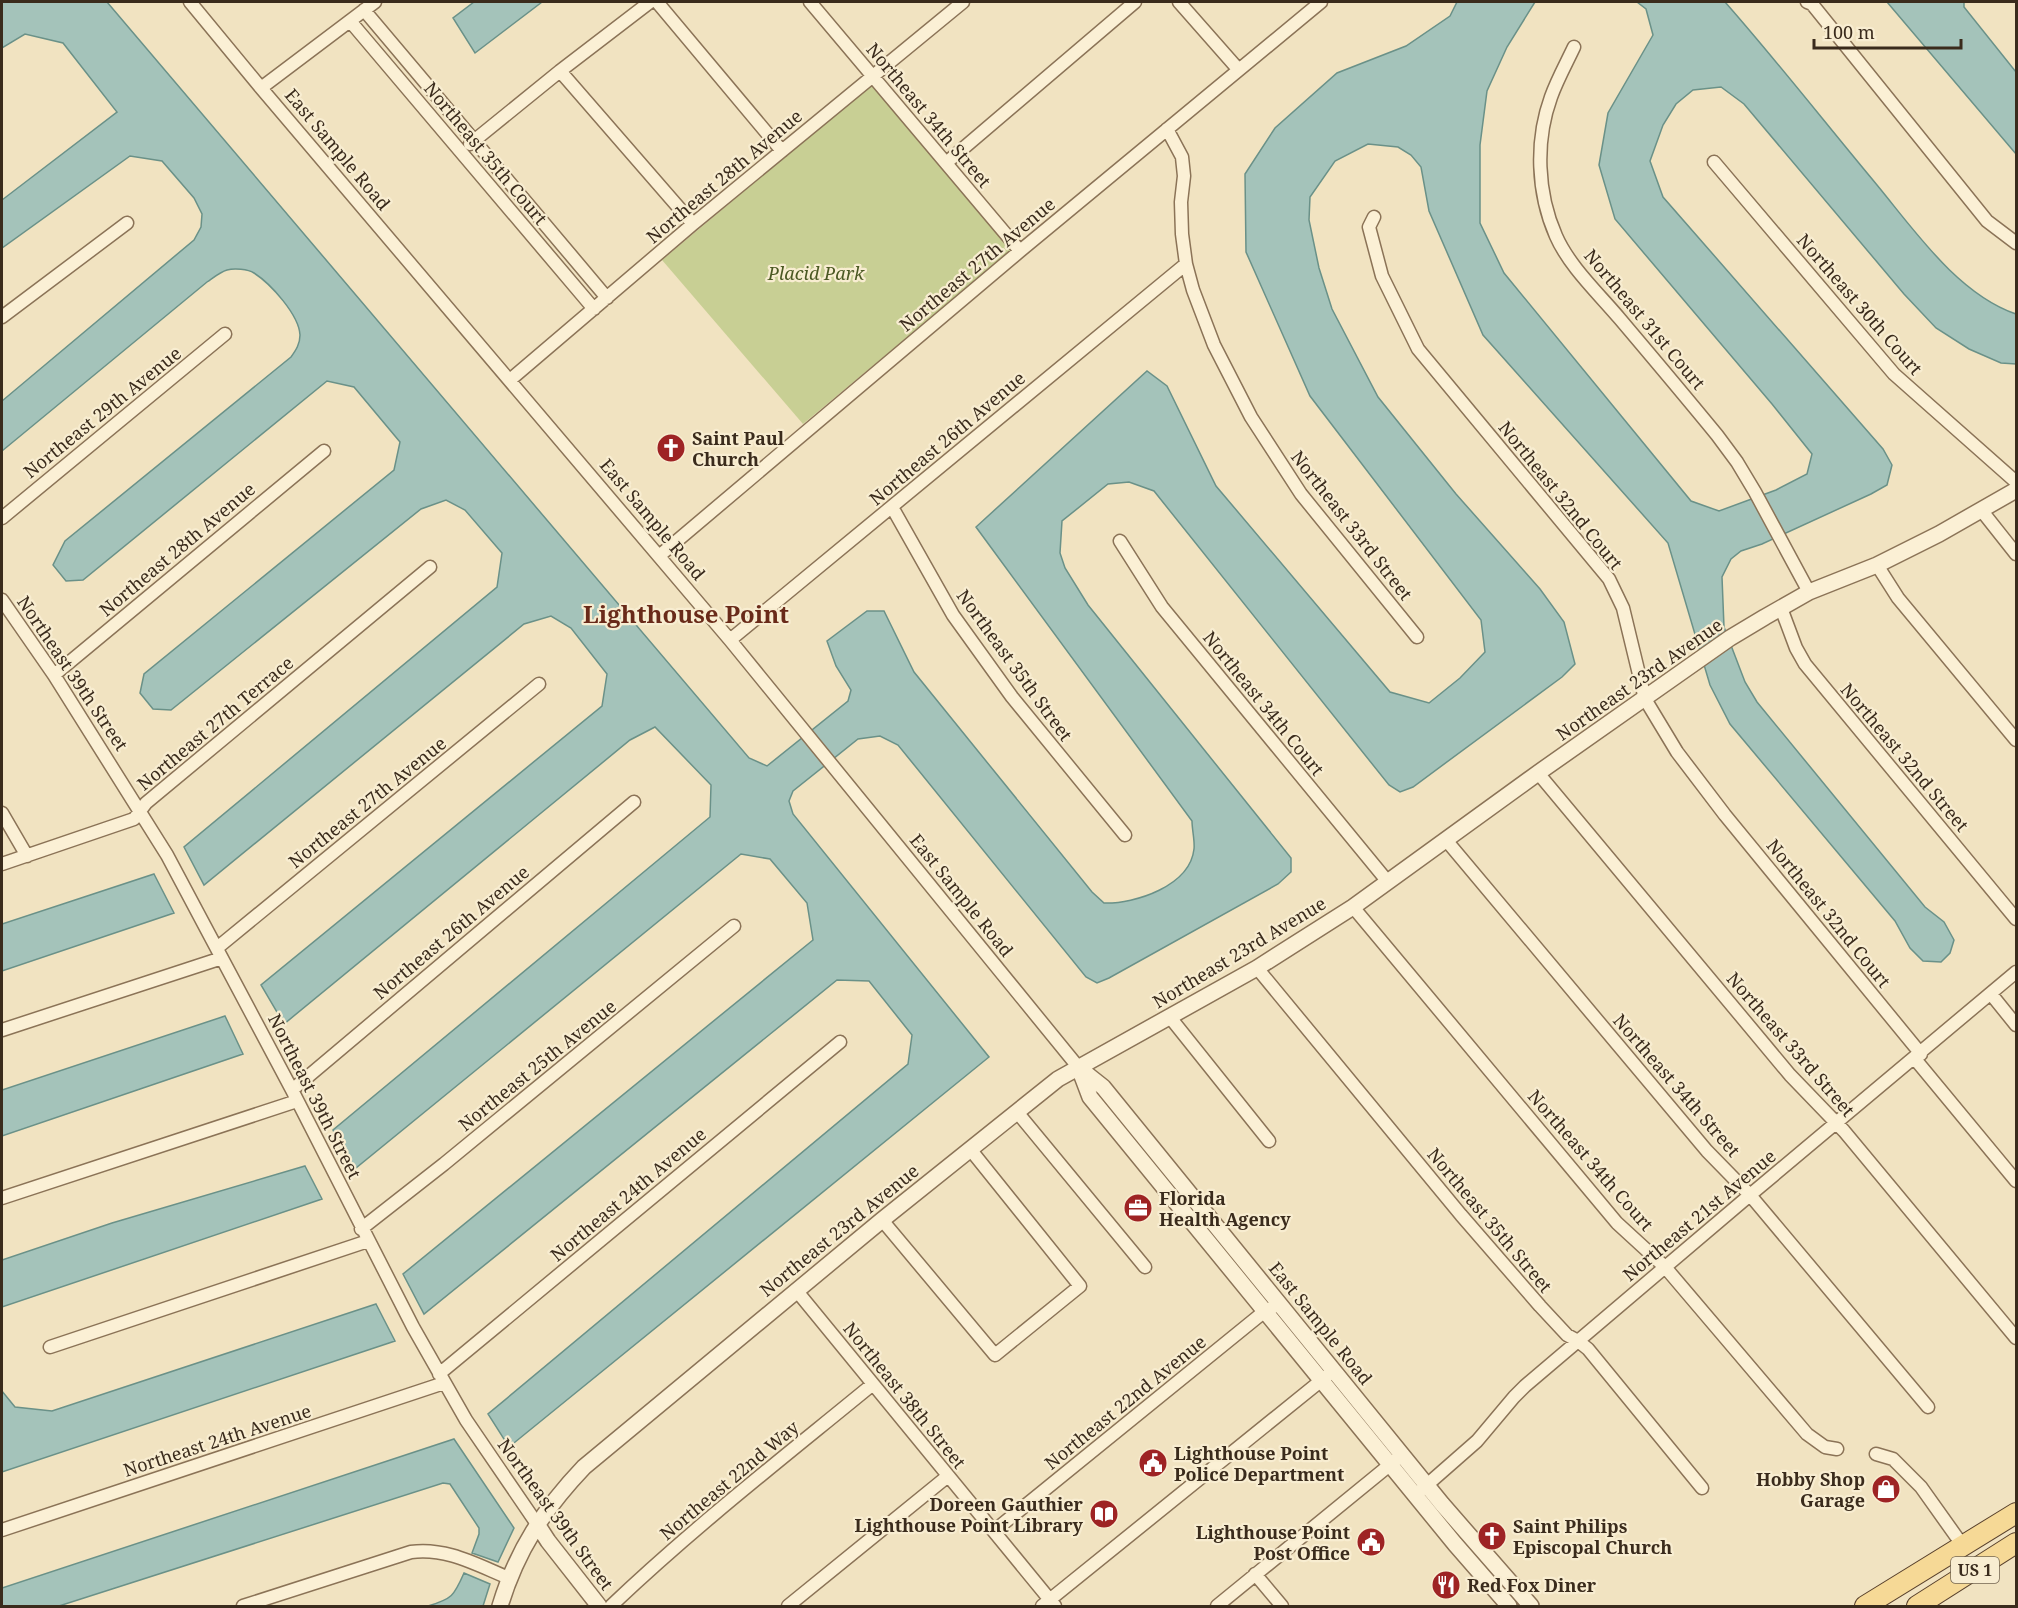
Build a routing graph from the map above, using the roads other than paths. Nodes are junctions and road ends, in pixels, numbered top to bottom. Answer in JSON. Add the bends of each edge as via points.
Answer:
{"nodes":[{"id":1,"x":190,"y":2,"type":"edge"},
{"id":2,"x":375,"y":2,"type":"edge"},
{"id":3,"x":650,"y":2,"type":"edge"},
{"id":4,"x":657,"y":2,"type":"edge"},
{"id":5,"x":810,"y":2,"type":"edge"},
{"id":6,"x":963,"y":2,"type":"edge"},
{"id":7,"x":1135,"y":2,"type":"edge"},
{"id":8,"x":1179,"y":2,"type":"edge"},
{"id":9,"x":1321,"y":2,"type":"edge"},
{"id":10,"x":1807,"y":2,"type":"edge"},
{"id":11,"x":364,"y":10,"type":"junction"},
{"id":12,"x":350,"y":21,"type":"junction"},
{"id":13,"x":1574,"y":47,"type":"dead end"},
{"id":14,"x":1238,"y":69,"type":"junction"},
{"id":15,"x":560,"y":71,"type":"junction"},
{"id":16,"x":873,"y":77,"type":"junction"},
{"id":17,"x":261,"y":88,"type":"junction"},
{"id":18,"x":1167,"y":129,"type":"junction"},
{"id":19,"x":474,"y":141,"type":"junction"},
{"id":20,"x":782,"y":151,"type":"junction"},
{"id":21,"x":460,"y":152,"type":"junction"},
{"id":22,"x":1714,"y":162,"type":"dead end"},
{"id":23,"x":946,"y":163,"type":"junction"},
{"id":24,"x":1374,"y":217,"type":"dead end"},
{"id":25,"x":127,"y":223,"type":"dead end"},
{"id":26,"x":693,"y":225,"type":"junction"},
{"id":27,"x":2016,"y":243,"type":"edge"},
{"id":28,"x":1020,"y":251,"type":"junction"},
{"id":29,"x":1186,"y":264,"type":"junction"},
{"id":30,"x":607,"y":298,"type":"junction"},
{"id":31,"x":594,"y":309,"type":"junction"},
{"id":32,"x":2,"y":317,"type":"edge"},
{"id":33,"x":225,"y":334,"type":"dead end"},
{"id":34,"x":510,"y":380,"type":"junction"},
{"id":35,"x":324,"y":452,"type":"dead end"},
{"id":36,"x":2016,"y":482,"type":"edge"},
{"id":37,"x":2016,"y":490,"type":"edge"},
{"id":38,"x":892,"y":507,"type":"junction"},
{"id":39,"x":1982,"y":511,"type":"junction"},
{"id":40,"x":2,"y":518,"type":"edge"},
{"id":41,"x":1120,"y":541,"type":"dead end"},
{"id":42,"x":2016,"y":554,"type":"edge"},
{"id":43,"x":659,"y":556,"type":"junction"},
{"id":44,"x":1876,"y":565,"type":"junction"},
{"id":45,"x":430,"y":567,"type":"dead end"},
{"id":46,"x":1809,"y":592,"type":"junction"},
{"id":47,"x":2,"y":600,"type":"edge"},
{"id":48,"x":1781,"y":608,"type":"junction"},
{"id":49,"x":1417,"y":638,"type":"dead end"},
{"id":50,"x":730,"y":640,"type":"junction"},
{"id":51,"x":54,"y":675,"type":"junction"},
{"id":52,"x":539,"y":684,"type":"dead end"},
{"id":53,"x":1645,"y":699,"type":"junction"},
{"id":54,"x":2016,"y":740,"type":"edge"},
{"id":55,"x":1538,"y":773,"type":"junction"},
{"id":56,"x":634,"y":802,"type":"dead end"},
{"id":57,"x":141,"y":812,"type":"junction"},
{"id":58,"x":2,"y":813,"type":"edge"},
{"id":59,"x":1125,"y":835,"type":"dead end"},
{"id":60,"x":1446,"y":840,"type":"junction"},
{"id":61,"x":27,"y":856,"type":"junction"},
{"id":62,"x":2,"y":864,"type":"edge"},
{"id":63,"x":1388,"y":882,"type":"junction"},
{"id":64,"x":1353,"y":907,"type":"junction"},
{"id":65,"x":2016,"y":919,"type":"edge"},
{"id":66,"x":734,"y":926,"type":"dead end"},
{"id":67,"x":219,"y":953,"type":"junction"},
{"id":68,"x":1257,"y":968,"type":"junction"},
{"id":69,"x":2016,"y":972,"type":"edge"},
{"id":70,"x":1991,"y":994,"type":"junction"},
{"id":71,"x":1169,"y":1016,"type":"junction"},
{"id":72,"x":2016,"y":1025,"type":"edge"},
{"id":73,"x":2,"y":1030,"type":"edge"},
{"id":74,"x":840,"y":1042,"type":"dead end"},
{"id":75,"x":1918,"y":1056,"type":"junction"},
{"id":76,"x":1079,"y":1068,"type":"junction"},
{"id":77,"x":294,"y":1096,"type":"junction"},
{"id":78,"x":1017,"y":1112,"type":"junction"},
{"id":79,"x":1835,"y":1123,"type":"junction"},
{"id":80,"x":1269,"y":1141,"type":"dead end"},
{"id":81,"x":1149,"y":1143,"type":"junction"},
{"id":82,"x":969,"y":1149,"type":"junction"},
{"id":83,"x":1136,"y":1154,"type":"junction"},
{"id":84,"x":2016,"y":1181,"type":"edge"},
{"id":85,"x":1750,"y":1195,"type":"junction"},
{"id":86,"x":2,"y":1198,"type":"edge"},
{"id":87,"x":882,"y":1220,"type":"junction"},
{"id":88,"x":361,"y":1229,"type":"junction"},
{"id":89,"x":368,"y":1241,"type":"junction"},
{"id":90,"x":1145,"y":1267,"type":"dead end"},
{"id":91,"x":1665,"y":1267,"type":"junction"},
{"id":92,"x":796,"y":1290,"type":"junction"},
{"id":93,"x":1280,"y":1304,"type":"junction"},
{"id":94,"x":1265,"y":1311,"type":"junction"},
{"id":95,"x":2016,"y":1338,"type":"edge"},
{"id":96,"x":1578,"y":1341,"type":"junction"},
{"id":97,"x":50,"y":1347,"type":"dead end"},
{"id":98,"x":1334,"y":1370,"type":"junction"},
{"id":99,"x":442,"y":1379,"type":"junction"},
{"id":100,"x":1321,"y":1381,"type":"junction"},
{"id":101,"x":873,"y":1384,"type":"junction"},
{"id":102,"x":1928,"y":1407,"type":"dead end"},
{"id":103,"x":1837,"y":1449,"type":"dead end"},
{"id":104,"x":1402,"y":1454,"type":"junction"},
{"id":105,"x":1876,"y":1454,"type":"dead end"},
{"id":106,"x":1390,"y":1464,"type":"junction"},
{"id":107,"x":948,"y":1476,"type":"junction"},
{"id":108,"x":1427,"y":1485,"type":"junction"},
{"id":109,"x":1702,"y":1488,"type":"dead end"},
{"id":110,"x":1415,"y":1495,"type":"junction"},
{"id":111,"x":2016,"y":1513,"type":"edge"},
{"id":112,"x":537,"y":1524,"type":"junction"},
{"id":113,"x":2,"y":1530,"type":"edge"},
{"id":114,"x":994,"y":1532,"type":"junction"},
{"id":115,"x":1474,"y":1543,"type":"junction"},
{"id":116,"x":2016,"y":1543,"type":"edge"},
{"id":117,"x":1455,"y":1544,"type":"junction"},
{"id":118,"x":1963,"y":1546,"type":"junction"},
{"id":119,"x":1255,"y":1574,"type":"junction"},
{"id":120,"x":503,"y":1576,"type":"junction"},
{"id":121,"x":1913,"y":1577,"type":"junction"},
{"id":122,"x":1049,"y":1604,"type":"edge"},
{"id":123,"x":243,"y":1606,"type":"edge"},
{"id":124,"x":500,"y":1606,"type":"edge"},
{"id":125,"x":599,"y":1606,"type":"edge"},
{"id":126,"x":611,"y":1606,"type":"edge"},
{"id":127,"x":788,"y":1606,"type":"edge"},
{"id":128,"x":1217,"y":1606,"type":"edge"},
{"id":129,"x":1282,"y":1606,"type":"edge"},
{"id":130,"x":1509,"y":1606,"type":"edge"},
{"id":131,"x":1531,"y":1606,"type":"edge"},
{"id":132,"x":1865,"y":1606,"type":"edge"},
{"id":133,"x":1891,"y":1606,"type":"edge"},
{"id":134,"x":1917,"y":1606,"type":"edge"}],
"edges":[{"from":1,"to":17,"type":"street","name":"East Sample Road"},
{"from":2,"to":11,"type":"street"},
{"from":3,"to":15,"type":"street"},
{"from":4,"to":20,"type":"street"},
{"from":5,"to":16,"type":"street","name":"Northeast 34th Street"},
{"from":6,"to":16,"type":"street","name":"Northeast 28th Avenue"},
{"from":7,"to":23,"type":"street"},
{"from":8,"to":14,"type":"street"},
{"from":9,"to":14,"type":"street","name":"Northeast 27th Avenue"},
{"from":10,"to":27,"type":"street","via":[[1987,220]]},
{"from":11,"to":12,"type":"street"},
{"from":11,"to":19,"type":"street","name":"Northeast 35th Court"},
{"from":12,"to":17,"type":"street"},
{"from":12,"to":21,"type":"street","name":"Northeast 35th Court"},
{"from":13,"to":46,"type":"street","name":"Northeast 31st Court","via":[[1550,98],[1540,144],[1540,174],[1556,237],[1578,270],[1737,462]]},
{"from":14,"to":18,"type":"street","name":"Northeast 27th Avenue"},
{"from":15,"to":19,"type":"street"},
{"from":15,"to":26,"type":"street"},
{"from":16,"to":20,"type":"street","name":"Northeast 28th Avenue"},
{"from":16,"to":23,"type":"street","name":"Northeast 34th Street"},
{"from":17,"to":34,"type":"street","name":"East Sample Road"},
{"from":18,"to":28,"type":"street","name":"Northeast 27th Avenue"},
{"from":18,"to":29,"type":"street","name":"Northeast 33rd Street","via":[[1182,157]]},
{"from":19,"to":21,"type":"street"},
{"from":19,"to":30,"type":"street","name":"Northeast 35th Court"},
{"from":20,"to":26,"type":"street","name":"Northeast 28th Avenue"},
{"from":21,"to":31,"type":"street","name":"Northeast 35th Court"},
{"from":22,"to":36,"type":"street","name":"Northeast 30th Court","via":[[1894,374]]},
{"from":23,"to":28,"type":"street","name":"Northeast 34th Street"},
{"from":24,"to":53,"type":"street","name":"Northeast 32nd Court","via":[[1370,227],[1382,276],[1418,349],[1609,579],[1623,608]]},
{"from":25,"to":32,"type":"street"},
{"from":26,"to":30,"type":"street","name":"Northeast 28th Avenue"},
{"from":28,"to":43,"type":"street","name":"Northeast 27th Avenue"},
{"from":29,"to":38,"type":"street","name":"Northeast 26th Avenue"},
{"from":29,"to":49,"type":"street","name":"Northeast 33rd Street","via":[[1214,345],[1251,417],[1301,494]]},
{"from":30,"to":31,"type":"street","name":"Northeast 28th Avenue"},
{"from":31,"to":34,"type":"street","name":"Northeast 28th Avenue"},
{"from":33,"to":40,"type":"street","name":"Northeast 29th Avenue"},
{"from":34,"to":43,"type":"street","name":"East Sample Road"},
{"from":35,"to":51,"type":"street","name":"Northeast 28th Avenue"},
{"from":37,"to":39,"type":"street","name":"Northeast 23rd Avenue"},
{"from":38,"to":50,"type":"street","name":"Northeast 26th Avenue"},
{"from":38,"to":59,"type":"street","name":"Northeast 35th Street","via":[[959,624],[1012,697]]},
{"from":39,"to":42,"type":"street"},
{"from":39,"to":44,"type":"street","name":"Northeast 23rd Avenue"},
{"from":41,"to":63,"type":"street","name":"Northeast 34th Court","via":[[1162,606]]},
{"from":43,"to":50,"type":"street","name":"East Sample Road"},
{"from":44,"to":46,"type":"street","name":"Northeast 23rd Avenue"},
{"from":44,"to":54,"type":"street","via":[[1898,598]]},
{"from":45,"to":57,"type":"street","name":"Northeast 27th Terrace","via":[[146,803]]},
{"from":46,"to":48,"type":"street","name":"Northeast 23rd Avenue"},
{"from":47,"to":51,"type":"street","name":"Northeast 39th Street"},
{"from":48,"to":53,"type":"street","name":"Northeast 23rd Avenue","via":[[1730,638]]},
{"from":48,"to":65,"type":"street","name":"Northeast 32nd Street","via":[[1805,664]]},
{"from":50,"to":76,"type":"street","name":"East Sample Road"},
{"from":51,"to":57,"type":"street","name":"Northeast 39th Street"},
{"from":52,"to":67,"type":"street","name":"Northeast 27th Avenue"},
{"from":53,"to":55,"type":"street","name":"Northeast 23rd Avenue"},
{"from":53,"to":75,"type":"street","name":"Northeast 32nd Court","via":[[1692,774]]},
{"from":55,"to":60,"type":"street","name":"Northeast 23rd Avenue"},
{"from":55,"to":79,"type":"street","name":"Northeast 33rd Street","via":[[1790,1076]]},
{"from":56,"to":77,"type":"street","name":"Northeast 26th Avenue"},
{"from":57,"to":61,"type":"street","name":"Northeast 27th Terrace","via":[[134,819]]},
{"from":57,"to":67,"type":"street","name":"Northeast 39th Street"},
{"from":58,"to":61,"type":"street"},
{"from":60,"to":63,"type":"street","name":"Northeast 23rd Avenue"},
{"from":60,"to":85,"type":"street","name":"Northeast 34th Street","via":[[1707,1151]]},
{"from":61,"to":62,"type":"street","name":"Northeast 27th Terrace"},
{"from":63,"to":64,"type":"street","name":"Northeast 23rd Avenue"},
{"from":64,"to":68,"type":"street","name":"Northeast 23rd Avenue"},
{"from":64,"to":91,"type":"street","name":"Northeast 34th Court","via":[[1617,1223]]},
{"from":66,"to":88,"type":"street","name":"Northeast 25th Avenue"},
{"from":67,"to":73,"type":"street","name":"Northeast 27th Avenue"},
{"from":67,"to":77,"type":"street","name":"Northeast 39th Street"},
{"from":68,"to":71,"type":"street","name":"Northeast 23rd Avenue"},
{"from":68,"to":96,"type":"street","name":"Northeast 35th Street","via":[[1468,1223],[1567,1335]]},
{"from":69,"to":70,"type":"street","name":"Northeast 21st Avenue"},
{"from":70,"to":72,"type":"street"},
{"from":70,"to":75,"type":"street","name":"Northeast 21st Avenue"},
{"from":71,"to":76,"type":"street","name":"Northeast 23rd Avenue"},
{"from":71,"to":80,"type":"street"},
{"from":74,"to":99,"type":"street","name":"Northeast 24th Avenue"},
{"from":75,"to":79,"type":"street","name":"Northeast 21st Avenue"},
{"from":75,"to":84,"type":"street","name":"Northeast 32nd Court"},
{"from":76,"to":78,"type":"street","name":"Northeast 23rd Avenue","via":[[1058,1079]]},
{"from":76,"to":81,"type":"street","name":"East Sample Road","via":[[1103,1087]]},
{"from":76,"to":83,"type":"street","name":"East Sample Road","via":[[1090,1097]]},
{"from":77,"to":86,"type":"street","name":"Northeast 26th Avenue"},
{"from":77,"to":88,"type":"street","name":"Northeast 39th Street"},
{"from":78,"to":82,"type":"street","name":"Northeast 23rd Avenue"},
{"from":78,"to":90,"type":"street"},
{"from":79,"to":85,"type":"street","name":"Northeast 21st Avenue"},
{"from":79,"to":95,"type":"street","name":"Northeast 33rd Street"},
{"from":81,"to":83,"type":"street"},
{"from":81,"to":93,"type":"street","name":"East Sample Road"},
{"from":82,"to":87,"type":"street","name":"Northeast 23rd Avenue"},
{"from":82,"to":87,"type":"street","via":[[1080,1286],[994,1355]]},
{"from":83,"to":94,"type":"street","name":"East Sample Road"},
{"from":85,"to":91,"type":"street","name":"Northeast 21st Avenue"},
{"from":85,"to":102,"type":"street","name":"Northeast 34th Street"},
{"from":87,"to":92,"type":"street","name":"Northeast 23rd Avenue"},
{"from":88,"to":89,"type":"street","name":"Northeast 39th Street"},
{"from":89,"to":97,"type":"street"},
{"from":89,"to":99,"type":"street","name":"Northeast 39th Street"},
{"from":91,"to":96,"type":"street","name":"Northeast 21st Avenue"},
{"from":91,"to":103,"type":"street","name":"Northeast 34th Court","via":[[1807,1434],[1824,1447]]},
{"from":92,"to":101,"type":"street","name":"Northeast 38th Street"},
{"from":92,"to":112,"type":"street","name":"Northeast 23rd Avenue","via":[[584,1467]]},
{"from":93,"to":94,"type":"street","name":"Northeast 22nd Avenue"},
{"from":93,"to":98,"type":"street","name":"East Sample Road"},
{"from":94,"to":100,"type":"street","name":"East Sample Road"},
{"from":94,"to":114,"type":"street","name":"Northeast 22nd Avenue"},
{"from":96,"to":108,"type":"street","name":"Northeast 21st Avenue","via":[[1520,1391],[1477,1441]]},
{"from":96,"to":109,"type":"street","name":"Northeast 35th Street"},
{"from":98,"to":100,"type":"street"},
{"from":98,"to":104,"type":"street","name":"East Sample Road"},
{"from":99,"to":112,"type":"street","name":"Northeast 39th Street"},
{"from":99,"to":113,"type":"street","name":"Northeast 24th Avenue"},
{"from":100,"to":106,"type":"street","name":"East Sample Road"},
{"from":100,"to":122,"type":"street"},
{"from":101,"to":107,"type":"street","name":"Northeast 38th Street"},
{"from":101,"to":126,"type":"street","name":"Northeast 22nd Way","via":[[709,1518]]},
{"from":104,"to":106,"type":"street"},
{"from":104,"to":108,"type":"street","name":"East Sample Road"},
{"from":105,"to":118,"type":"street","via":[[1893,1459],[1921,1487]]},
{"from":106,"to":110,"type":"street","name":"East Sample Road"},
{"from":106,"to":119,"type":"street"},
{"from":107,"to":114,"type":"street","name":"Northeast 38th Street"},
{"from":107,"to":127,"type":"street"},
{"from":108,"to":110,"type":"street","name":"Northeast 21st Avenue"},
{"from":108,"to":115,"type":"street","name":"East Sample Road"},
{"from":110,"to":117,"type":"street","name":"East Sample Road"},
{"from":111,"to":118,"type":"main road","number":"US 1"},
{"from":112,"to":120,"type":"street","name":"Northeast 23rd Avenue"},
{"from":112,"to":125,"type":"street","name":"Northeast 39th Street"},
{"from":114,"to":122,"type":"street","name":"Northeast 38th Street"},
{"from":115,"to":117,"type":"street","via":[[1461,1540]]},
{"from":115,"to":131,"type":"street","name":"East Sample Road"},
{"from":116,"to":134,"type":"main road","number":"US 1"},
{"from":117,"to":130,"type":"street","name":"East Sample Road"},
{"from":118,"to":121,"type":"main road","number":"US 1"},
{"from":119,"to":128,"type":"street"},
{"from":119,"to":129,"type":"street"},
{"from":120,"to":123,"type":"street","via":[[434,1550],[411,1552]]},
{"from":120,"to":124,"type":"street","name":"Northeast 23rd Avenue"},
{"from":121,"to":132,"type":"main road","number":"US 1"},
{"from":121,"to":133,"type":"main road"}]}
